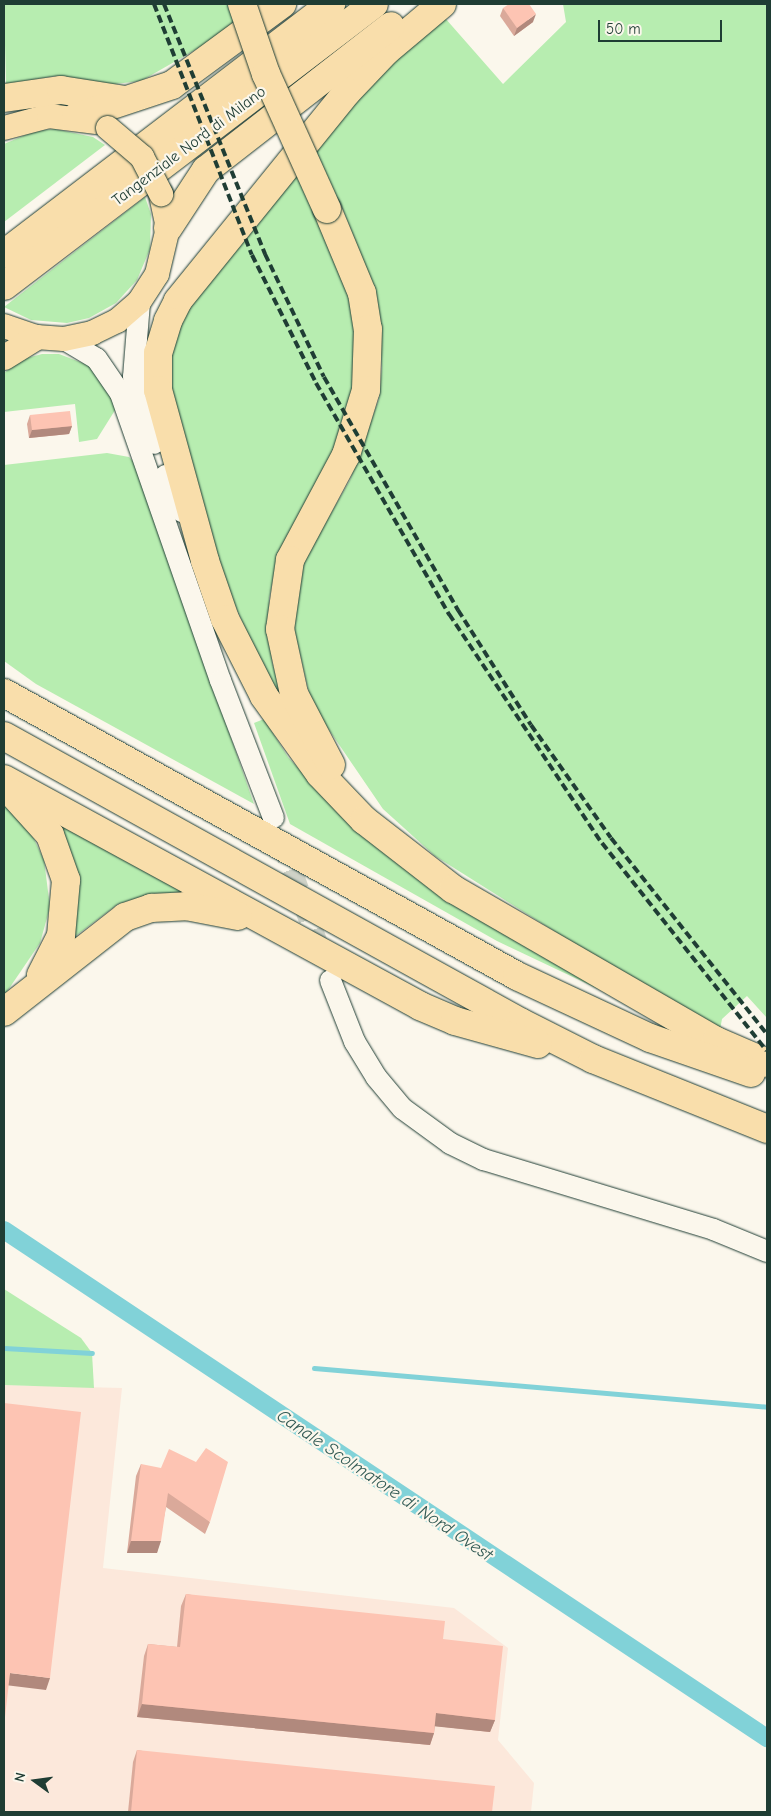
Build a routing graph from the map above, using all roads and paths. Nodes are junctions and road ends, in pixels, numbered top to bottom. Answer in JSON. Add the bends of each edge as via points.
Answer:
{"nodes":[{"id":1,"x":242,"y":4,"type":"edge"},
{"id":2,"x":282,"y":4,"type":"edge"},
{"id":3,"x":331,"y":4,"type":"edge"},
{"id":4,"x":374,"y":4,"type":"edge"},
{"id":5,"x":420,"y":4,"type":"edge"},
{"id":6,"x":442,"y":4,"type":"edge"},
{"id":7,"x":4,"y":98,"type":"edge"},
{"id":8,"x":136,"y":100,"type":"junction"},
{"id":9,"x":76,"y":117,"type":"junction"},
{"id":10,"x":8,"y":122,"type":"edge"},
{"id":11,"x":168,"y":228,"type":"junction"},
{"id":12,"x":4,"y":254,"type":"edge"},
{"id":13,"x":4,"y":286,"type":"edge"},
{"id":14,"x":139,"y":302,"type":"junction"},
{"id":15,"x":4,"y":326,"type":"edge"},
{"id":16,"x":36,"y":337,"type":"junction"},
{"id":17,"x":64,"y":339,"type":"junction"},
{"id":18,"x":4,"y":357,"type":"edge"},
{"id":19,"x":165,"y":475,"type":"junction"},
{"id":20,"x":205,"y":562,"type":"junction"},
{"id":21,"x":4,"y":693,"type":"edge"},
{"id":22,"x":4,"y":736,"type":"edge"},
{"id":23,"x":4,"y":779,"type":"edge"},
{"id":24,"x":261,"y":782,"type":"junction"},
{"id":25,"x":4,"y":788,"type":"edge"},
{"id":26,"x":273,"y":817,"type":"tunnel mouth"},
{"id":27,"x":364,"y":820,"type":"junction"},
{"id":28,"x":293,"y":937,"type":"junction"},
{"id":29,"x":330,"y":980,"type":"tunnel mouth"},
{"id":30,"x":13,"y":1006,"type":"edge"},
{"id":31,"x":593,"y":1059,"type":"junction"},
{"id":32,"x":767,"y":1062,"type":"edge"},
{"id":33,"x":767,"y":1078,"type":"edge"},
{"id":34,"x":767,"y":1129,"type":"edge"},
{"id":35,"x":767,"y":1251,"type":"edge"}],
"edges":[{"from":1,"to":27,"type":"highway","bridge":true,"via":[[270,82],[362,293],[368,329],[366,390],[346,454],[290,560],[280,629],[294,694]]},
{"from":2,"to":8,"type":"highway","via":[[172,85]]},
{"from":3,"to":12,"type":"highway","name":"Tangenziale Nord di Milano"},
{"from":4,"to":13,"type":"highway","name":"Tangenziale Nord di Milano"},
{"from":5,"to":11,"type":"highway","via":[[206,170]]},
{"from":6,"to":20,"type":"highway","via":[[386,50],[347,92],[178,301],[168,321],[158,353],[158,390]]},
{"from":7,"to":8,"type":"highway","via":[[61,90]]},
{"from":8,"to":9,"type":"highway"},
{"from":9,"to":10,"type":"main road"},
{"from":9,"to":11,"type":"main road","bridge":true,"via":[[108,128],[142,157],[161,194]]},
{"from":11,"to":14,"type":"main road","via":[[157,274]]},
{"from":14,"to":17,"type":"main road","via":[[104,328]]},
{"from":14,"to":19,"type":"main road","via":[[133,376]]},
{"from":15,"to":16,"type":"main road"},
{"from":16,"to":17,"type":"main road"},
{"from":16,"to":18,"type":"highway"},
{"from":17,"to":24,"type":"main road","via":[[96,358],[117,386],[220,680]]},
{"from":19,"to":20,"type":"main road"},
{"from":19,"to":24,"type":"main road","via":[[218,631]]},
{"from":20,"to":27,"type":"highway","via":[[225,619],[264,696],[320,774]]},
{"from":21,"to":33,"type":"highway","via":[[517,976],[650,1038]]},
{"from":22,"to":31,"type":"highway"},
{"from":23,"to":28,"type":"highway"},
{"from":24,"to":26,"type":"main road"},
{"from":25,"to":30,"type":"highway","via":[[26,805],[50,834],[66,880],[62,936]]},
{"from":27,"to":32,"type":"highway","via":[[453,889],[716,1042]]},
{"from":28,"to":30,"type":"highway","via":[[216,910],[151,908],[110,925]]},
{"from":28,"to":31,"type":"highway","via":[[441,1015]]},
{"from":29,"to":35,"type":"main road","via":[[354,1041],[376,1077],[402,1108],[450,1143],[497,1164],[713,1229]]},
{"from":31,"to":34,"type":"highway"}]}
